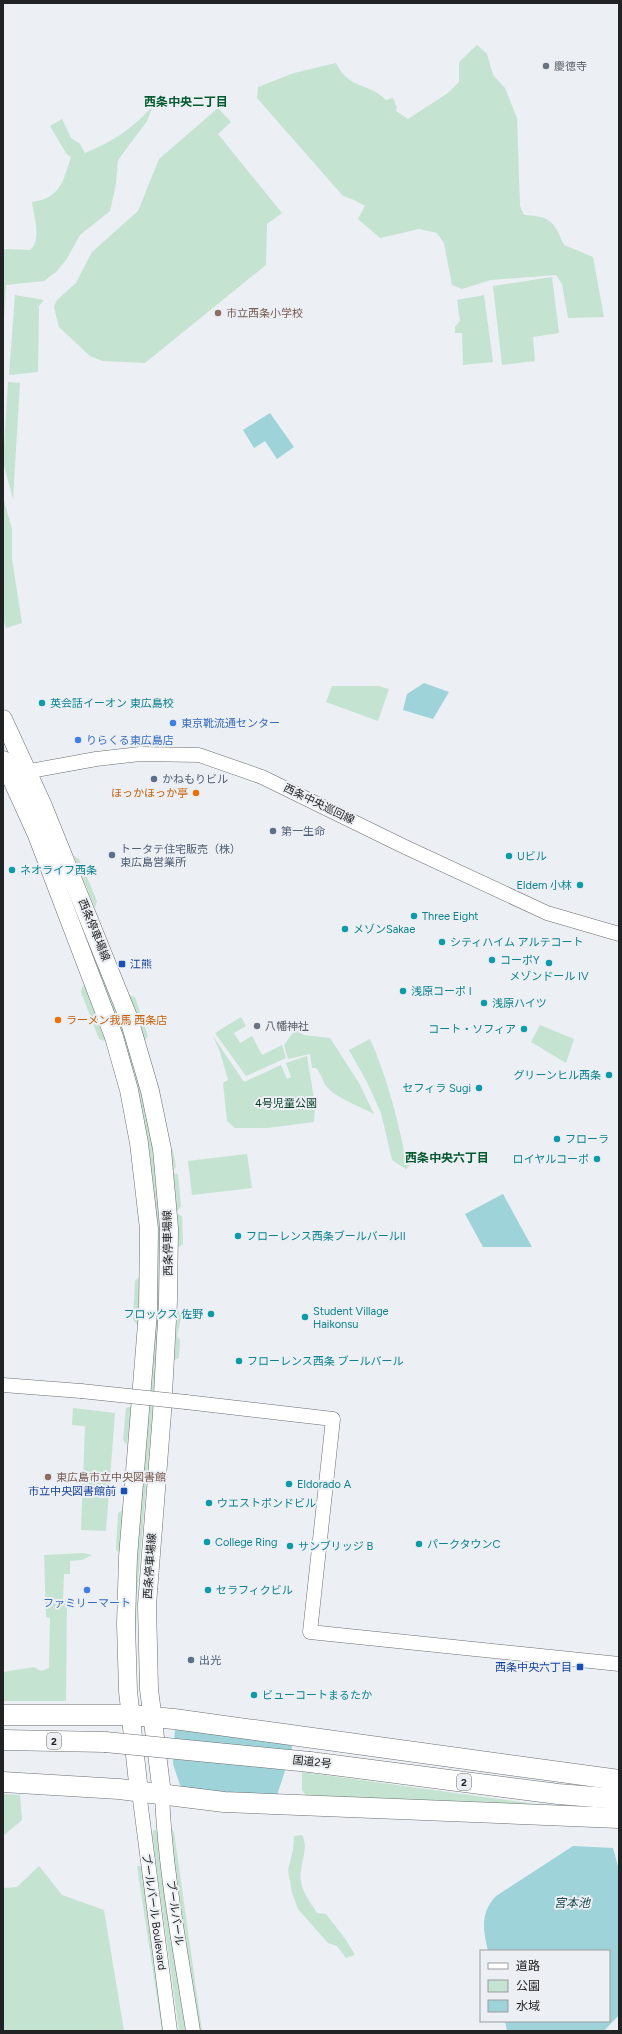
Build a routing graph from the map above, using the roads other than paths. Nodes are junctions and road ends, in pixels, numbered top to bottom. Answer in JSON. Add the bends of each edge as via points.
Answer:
{"nodes":[{"id":1,"x":3,"y":719,"type":"edge"},
{"id":2,"x":11,"y":771,"type":"edge"},
{"id":3,"x":619,"y":934,"type":"edge"},
{"id":4,"x":3,"y":1385,"type":"edge"},
{"id":5,"x":619,"y":1664,"type":"edge"},
{"id":6,"x":3,"y":1715,"type":"edge"},
{"id":7,"x":130,"y":1715,"type":"junction"},
{"id":8,"x":153,"y":1717,"type":"junction"},
{"id":9,"x":3,"y":1740,"type":"edge"},
{"id":10,"x":619,"y":1780,"type":"edge"},
{"id":11,"x":3,"y":1782,"type":"edge"},
{"id":12,"x":139,"y":1792,"type":"junction"},
{"id":13,"x":162,"y":1794,"type":"junction"},
{"id":14,"x":619,"y":1799,"type":"edge"},
{"id":15,"x":619,"y":1818,"type":"edge"},
{"id":16,"x":170,"y":2031,"type":"edge"},
{"id":17,"x":193,"y":2031,"type":"edge"}],
"edges":[{"from":1,"to":2,"type":"main road","name":"西条停車場線"},
{"from":2,"to":3,"type":"street","name":"西条中央巡回線","via":[[140,754],[199,755],[262,777],[547,913]]},
{"from":2,"to":7,"type":"main road","name":"西条停車場線","via":[[114,1037],[129,1090],[139,1143],[149,1244],[147,1319],[128,1557],[126,1624]]},
{"from":2,"to":8,"type":"main road","name":"西条停車場線","via":[[94,929],[129,1018],[150,1091],[162,1149],[169,1228],[168,1301],[148,1606],[149,1689]]},
{"from":4,"to":5,"type":"street","bridge":true,"via":[[81,1391],[333,1419],[310,1632]]},
{"from":6,"to":7,"type":"highway"},
{"from":7,"to":8,"type":"highway"},
{"from":7,"to":12,"type":"main road","name":"西条停車場線"},
{"from":8,"to":10,"type":"highway"},
{"from":8,"to":13,"type":"main road","name":"西条停車場線"},
{"from":9,"to":14,"type":"highway","name":"国道2号","number":"2","bridge":true,"via":[[105,1742],[310,1762],[558,1794]]},
{"from":11,"to":12,"type":"highway"},
{"from":12,"to":13,"type":"highway"},
{"from":12,"to":16,"type":"street","name":"ブールバール Boulevard"},
{"from":13,"to":15,"type":"highway","via":[[224,1802]]},
{"from":13,"to":17,"type":"street","name":"ブールバール","via":[[166,1845]]}]}
